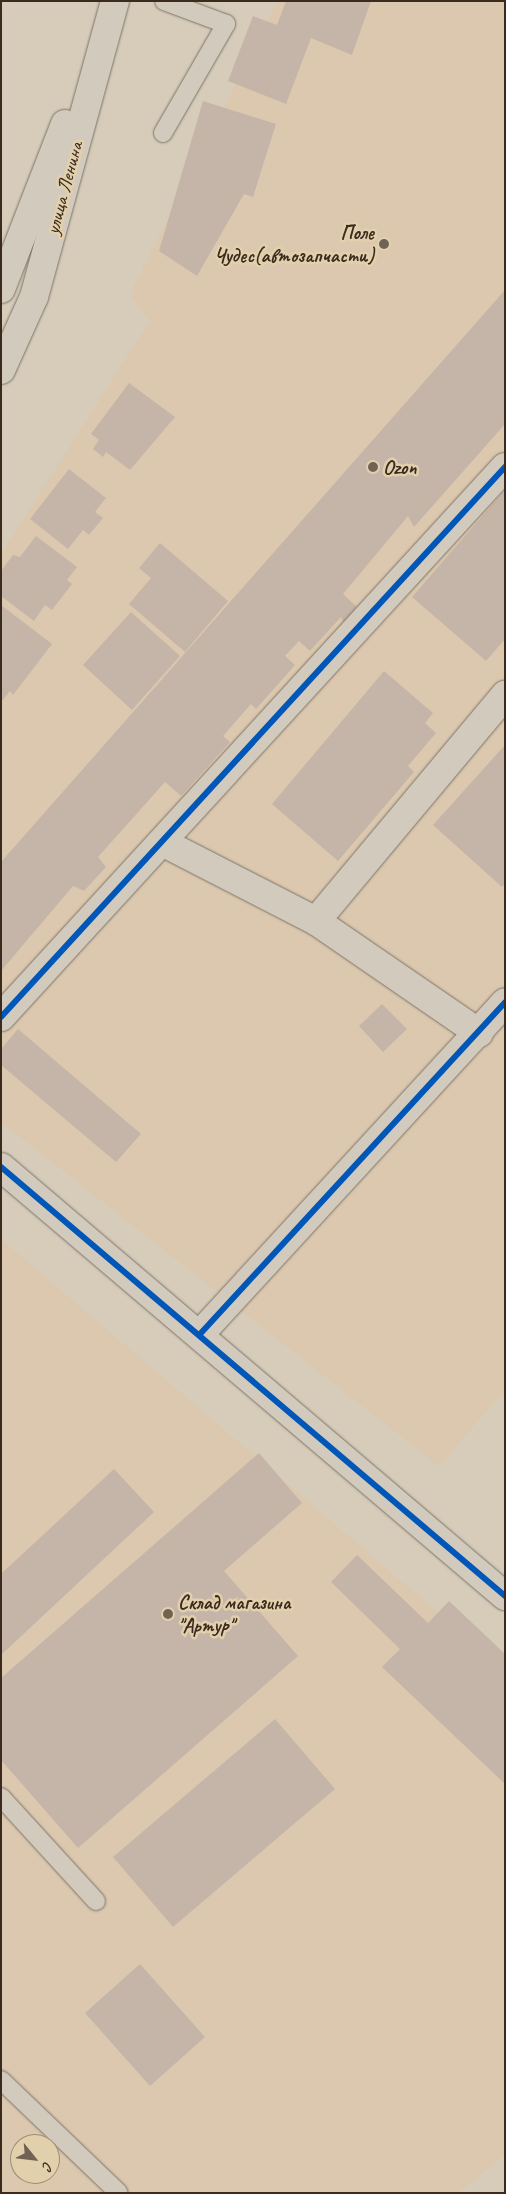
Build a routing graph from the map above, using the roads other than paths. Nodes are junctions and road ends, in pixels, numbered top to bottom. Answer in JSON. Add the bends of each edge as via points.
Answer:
{"nodes":[{"id":1,"x":114,"y":1,"type":"edge"},
{"id":2,"x":164,"y":1,"type":"edge"},
{"id":3,"x":163,"y":132,"type":"dead end"},
{"id":4,"x":1,"y":289,"type":"edge"},
{"id":5,"x":1,"y":370,"type":"edge"},
{"id":6,"x":505,"y":467,"type":"edge"},
{"id":7,"x":505,"y":695,"type":"edge"},
{"id":8,"x":164,"y":843,"type":"junction"},
{"id":9,"x":316,"y":921,"type":"junction"},
{"id":10,"x":505,"y":1002,"type":"edge"},
{"id":11,"x":1,"y":1017,"type":"edge"},
{"id":12,"x":479,"y":1033,"type":"junction"},
{"id":13,"x":1,"y":1167,"type":"edge"},
{"id":14,"x":201,"y":1333,"type":"junction"},
{"id":15,"x":505,"y":1596,"type":"edge"},
{"id":16,"x":1,"y":1797,"type":"edge"},
{"id":17,"x":96,"y":1901,"type":"dead end"},
{"id":18,"x":1,"y":2080,"type":"edge"},
{"id":19,"x":119,"y":2193,"type":"edge"}],
"edges":[{"from":1,"to":4,"type":"street","name":"улица Ленина"},
{"from":1,"to":5,"type":"street","name":"улица Ленина","via":[[34,297]]},
{"from":2,"to":3,"type":"lane","via":[[226,24]]},
{"from":6,"to":8,"type":"street"},
{"from":7,"to":9,"type":"street"},
{"from":8,"to":9,"type":"street"},
{"from":8,"to":11,"type":"street"},
{"from":9,"to":12,"type":"street"},
{"from":10,"to":12,"type":"street"},
{"from":12,"to":14,"type":"street"},
{"from":13,"to":14,"type":"street"},
{"from":14,"to":15,"type":"street"},
{"from":16,"to":17,"type":"lane"},
{"from":18,"to":19,"type":"lane","via":[[104,2173]]}]}
